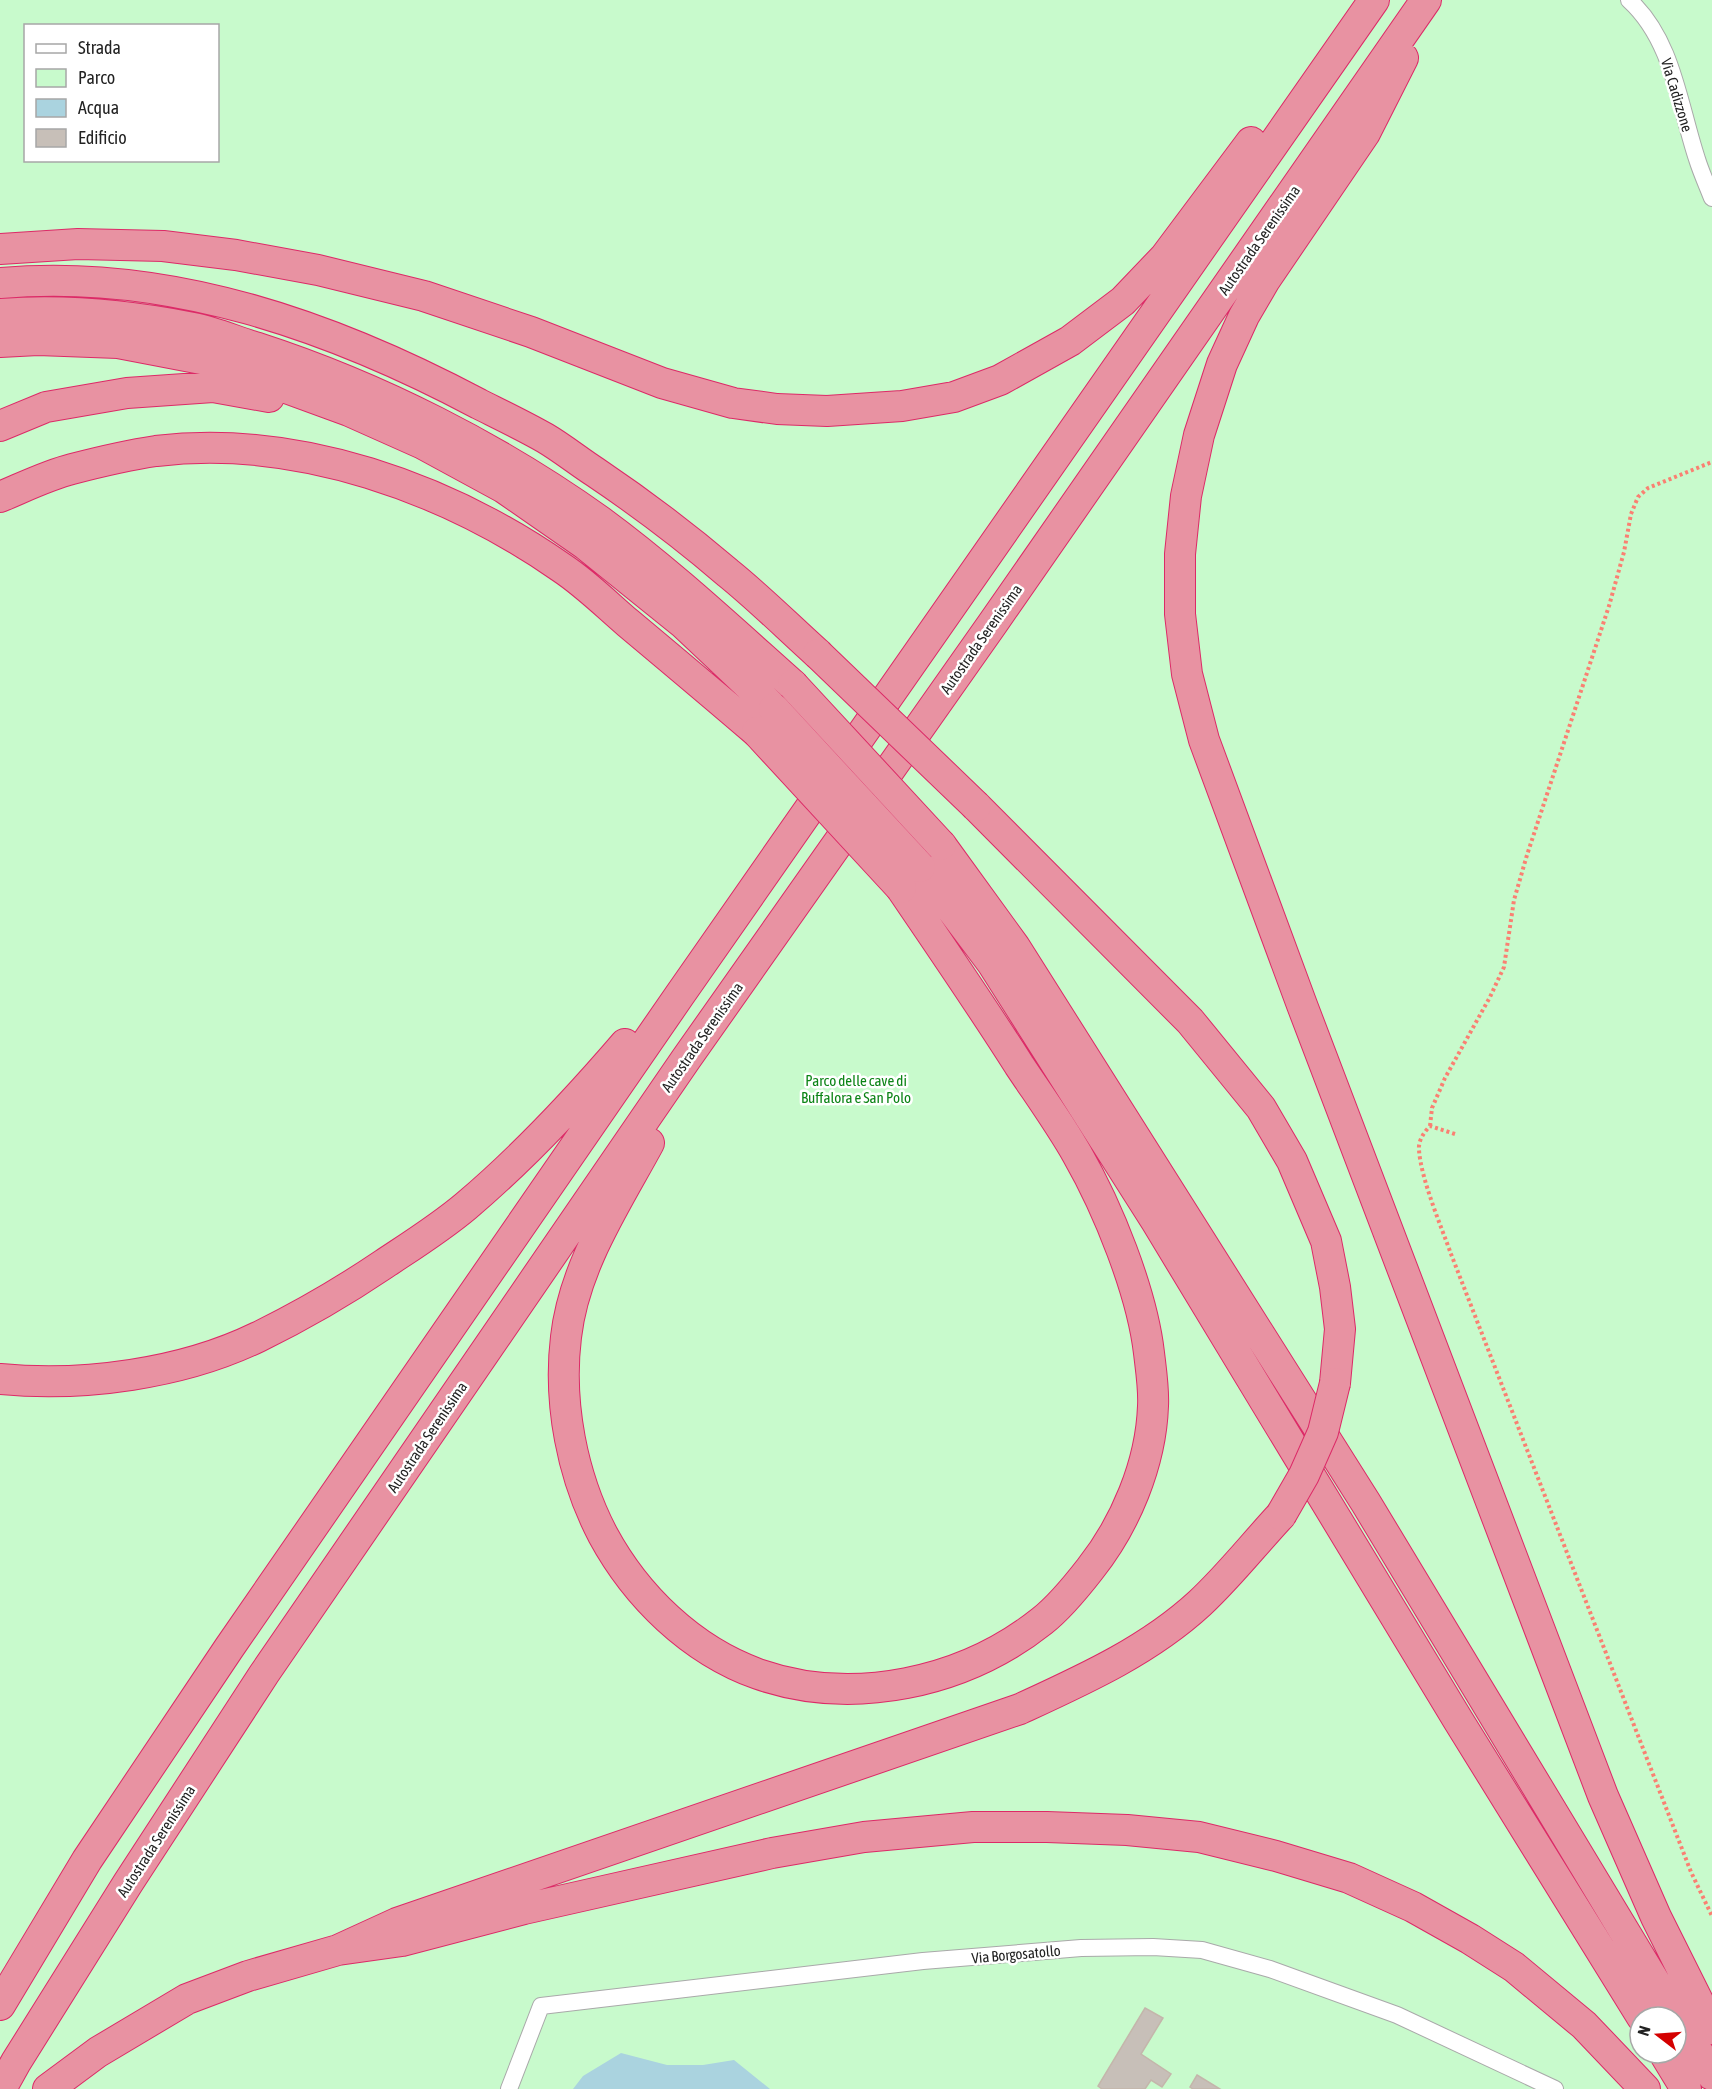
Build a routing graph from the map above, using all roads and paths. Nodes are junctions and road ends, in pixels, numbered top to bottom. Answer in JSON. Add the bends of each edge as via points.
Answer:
{"nodes":[{"id":1,"x":1366,"y":0,"type":"edge"},
{"id":2,"x":1374,"y":0,"type":"edge"},
{"id":3,"x":1427,"y":0,"type":"edge"},
{"id":4,"x":1629,"y":0,"type":"edge"},
{"id":5,"x":1712,"y":198,"type":"edge"},
{"id":6,"x":0,"y":249,"type":"edge"},
{"id":7,"x":0,"y":283,"type":"edge"},
{"id":8,"x":0,"y":314,"type":"edge"},
{"id":9,"x":0,"y":342,"type":"edge"},
{"id":10,"x":349,"y":411,"type":"junction"},
{"id":11,"x":0,"y":426,"type":"edge"},
{"id":12,"x":1712,"y":462,"type":"edge"},
{"id":13,"x":0,"y":496,"type":"edge"},
{"id":14,"x":765,"y":720,"type":"junction"},
{"id":15,"x":910,"y":878,"type":"junction"},
{"id":16,"x":679,"y":996,"type":"junction"},
{"id":17,"x":686,"y":1059,"type":"junction"},
{"id":18,"x":1430,"y":1126,"type":"junction"},
{"id":19,"x":1455,"y":1134,"type":"dead end"},
{"id":20,"x":0,"y":1379,"type":"edge"},
{"id":21,"x":1712,"y":1916,"type":"edge"},
{"id":22,"x":338,"y":1950,"type":"junction"},
{"id":23,"x":0,"y":2005,"type":"edge"},
{"id":24,"x":1634,"y":2005,"type":"edge"},
{"id":25,"x":1669,"y":2005,"type":"edge"},
{"id":26,"x":1712,"y":2029,"type":"edge"},
{"id":27,"x":1688,"y":2036,"type":"edge"},
{"id":28,"x":1671,"y":2065,"type":"edge"},
{"id":29,"x":1712,"y":2075,"type":"edge"},
{"id":30,"x":1,"y":2089,"type":"edge"},
{"id":31,"x":48,"y":2089,"type":"edge"},
{"id":32,"x":509,"y":2089,"type":"edge"},
{"id":33,"x":1555,"y":2089,"type":"edge"},
{"id":34,"x":1645,"y":2089,"type":"edge"},
{"id":35,"x":1686,"y":2089,"type":"edge"}],
"edges":[{"from":1,"to":6,"type":"highway","via":[[1303,73],[1165,257],[1123,301],[1070,341],[1000,380],[954,397],[902,406],[826,411],[733,403],[662,383],[424,296],[318,270],[236,255],[153,246],[78,244]]},
{"from":2,"to":16,"type":"highway"},
{"from":3,"to":17,"type":"highway","name":"Autostrada Serenissima"},
{"from":3,"to":26,"type":"highway","via":[[1391,85],[1365,133],[1265,280],[1222,364],[1199,435],[1185,508],[1180,614],[1187,674],[1204,740],[1298,994],[1603,1796],[1656,1917]]},
{"from":4,"to":5,"type":"street","name":"Via Cadizzone","via":[[1643,13],[1661,45]]},
{"from":7,"to":22,"type":"highway","bridge":true,"via":[[41,279],[125,284],[206,298],[301,324],[448,387],[546,438],[623,491],[729,573],[818,654],[1190,1021],[1262,1108],[1292,1161],[1326,1241],[1340,1329],[1335,1383],[1323,1432],[1304,1475],[1281,1515],[1200,1603],[1148,1643],[1020,1709],[397,1923]]},
{"from":8,"to":25,"type":"highway","bridge":true,"via":[[46,311],[122,315],[196,328],[290,359],[369,391],[517,467],[600,522],[698,600],[793,685],[941,845],[1015,947],[1366,1503]]},
{"from":9,"to":10,"type":"highway","via":[[118,343],[212,361]]},
{"from":10,"to":11,"type":"highway","via":[[213,387],[127,393],[46,407]]},
{"from":10,"to":14,"type":"highway","via":[[423,444],[504,488],[585,545],[684,624]]},
{"from":12,"to":18,"type":"path","via":[[1638,497],[1609,606],[1514,900],[1504,967],[1445,1078],[1432,1107]]},
{"from":13,"to":14,"type":"highway","via":[[70,469],[155,451],[208,447],[337,463],[405,485],[476,516],[522,542],[565,569]]},
{"from":14,"to":15,"type":"highway","bridge":true},
{"from":15,"to":17,"type":"highway","via":[[966,982],[1078,1155],[1114,1229],[1149,1350],[1153,1407],[1145,1457],[1128,1510],[1105,1550],[1077,1586],[1045,1619],[1011,1644],[967,1666],[920,1682],[874,1688],[799,1684],[757,1673],[683,1632],[636,1585],[610,1549],[582,1487],[565,1409],[566,1334],[591,1252],[651,1138]]},
{"from":15,"to":24,"type":"highway","via":[[992,963],[1156,1221]]},
{"from":16,"to":20,"type":"highway","via":[[631,1038],[532,1146],[465,1207],[347,1289],[257,1338],[152,1371],[62,1382]]},
{"from":16,"to":23,"type":"highway","via":[[229,1648],[87,1860]]},
{"from":17,"to":30,"type":"highway","name":"Autostrada Serenissima","via":[[264,1674]]},
{"from":18,"to":19,"type":"path"},
{"from":18,"to":21,"type":"path","via":[[1418,1148],[1451,1254],[1691,1872]]},
{"from":22,"to":31,"type":"highway","via":[[248,1976],[187,1999],[98,2052]]},
{"from":22,"to":34,"type":"highway","via":[[402,1941],[772,1853],[864,1837],[973,1827],[1127,1830],[1199,1837],[1349,1878],[1470,1939],[1514,1966],[1584,2025]]},
{"from":27,"to":29,"type":"highway"},
{"from":28,"to":35,"type":"highway"},
{"from":32,"to":33,"type":"street","name":"Via Borgosatollo","via":[[540,2006],[923,1961],[1082,1948],[1153,1947],[1202,1950],[1269,1969],[1397,2015]]}]}
